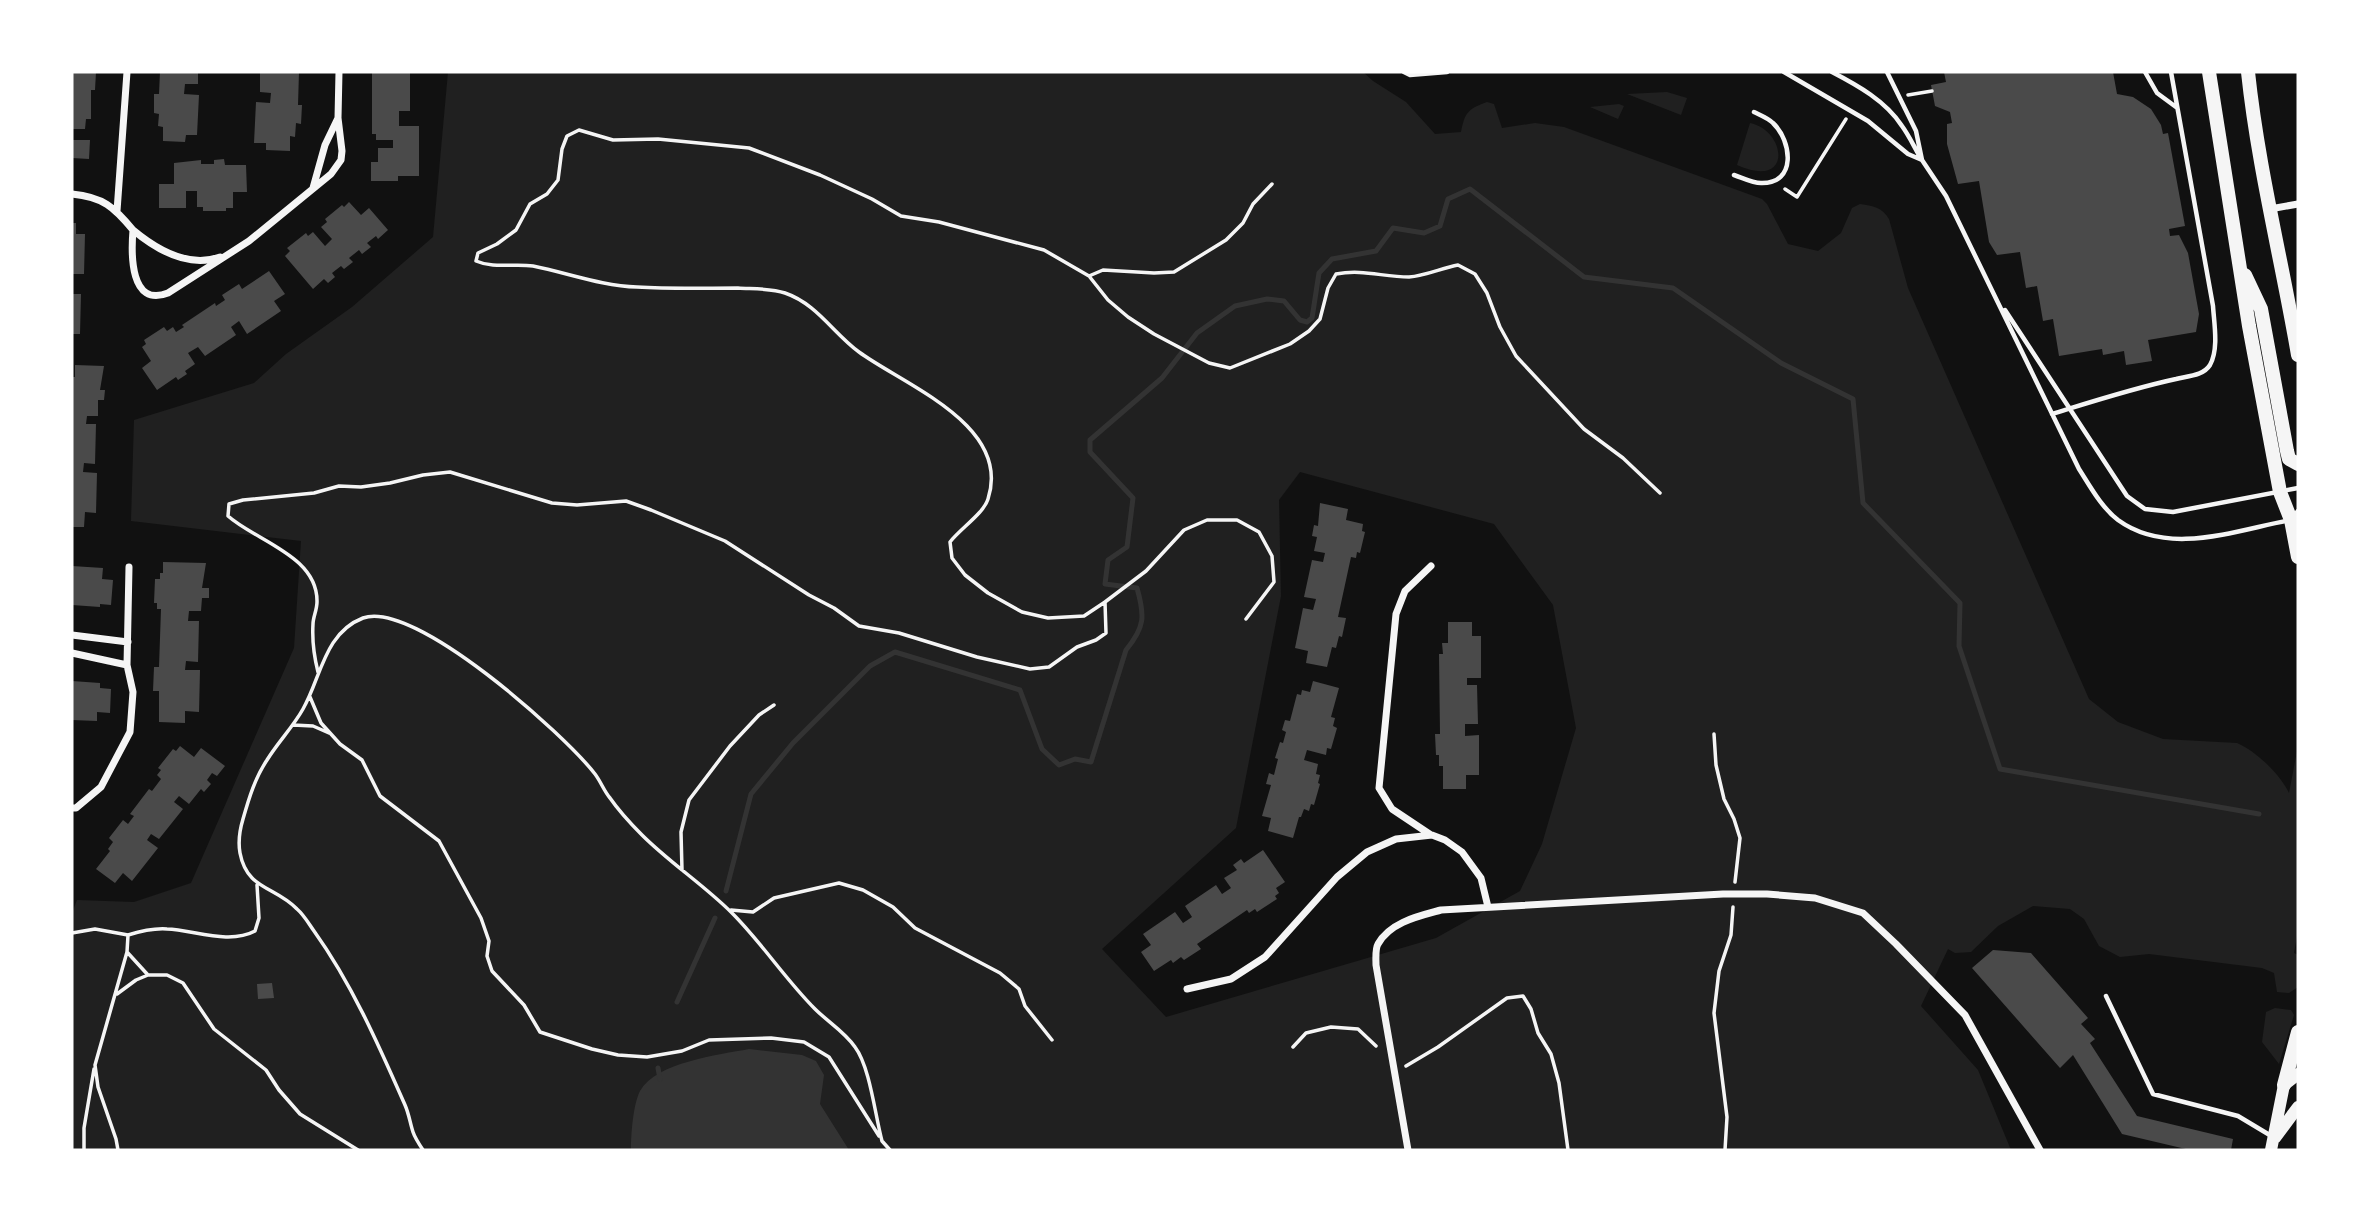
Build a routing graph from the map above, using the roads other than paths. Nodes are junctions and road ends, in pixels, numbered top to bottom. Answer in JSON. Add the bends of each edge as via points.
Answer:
{"nodes":[{"id":1,"x":127,"y":72,"type":"edge"},
{"id":2,"x":340,"y":72,"type":"edge"},
{"id":3,"x":1404,"y":72,"type":"edge"},
{"id":4,"x":1447,"y":72,"type":"edge"},
{"id":5,"x":1783,"y":72,"type":"edge"},
{"id":6,"x":1832,"y":72,"type":"edge"},
{"id":7,"x":1847,"y":72,"type":"edge"},
{"id":8,"x":1886,"y":72,"type":"edge"},
{"id":9,"x":2145,"y":72,"type":"edge"},
{"id":10,"x":2171,"y":72,"type":"edge"},
{"id":11,"x":2209,"y":72,"type":"edge"},
{"id":12,"x":2248,"y":72,"type":"edge"},
{"id":13,"x":1845,"y":79,"type":"junction"},
{"id":14,"x":2177,"y":108,"type":"junction"},
{"id":15,"x":1754,"y":112,"type":"dead end"},
{"id":16,"x":338,"y":118,"type":"junction"},
{"id":17,"x":1922,"y":160,"type":"junction"},
{"id":18,"x":1734,"y":175,"type":"dead end"},
{"id":19,"x":313,"y":188,"type":"junction"},
{"id":20,"x":72,"y":194,"type":"edge"},
{"id":21,"x":2298,"y":204,"type":"edge"},
{"id":22,"x":2270,"y":209,"type":"junction"},
{"id":23,"x":117,"y":211,"type":"junction"},
{"id":24,"x":134,"y":230,"type":"junction"},
{"id":25,"x":231,"y":253,"type":"junction"},
{"id":26,"x":2238,"y":261,"type":"junction"},
{"id":27,"x":1996,"y":295,"type":"junction"},
{"id":28,"x":2298,"y":355,"type":"edge"},
{"id":29,"x":2070,"y":408,"type":"junction"},
{"id":30,"x":2052,"y":414,"type":"junction"},
{"id":31,"x":2298,"y":464,"type":"edge"},
{"id":32,"x":2298,"y":488,"type":"edge"},
{"id":33,"x":2280,"y":492,"type":"junction"},
{"id":34,"x":2295,"y":515,"type":"edge"},
{"id":35,"x":2298,"y":557,"type":"edge"},
{"id":36,"x":1431,"y":566,"type":"dead end"},
{"id":37,"x":128,"y":567,"type":"dead end"},
{"id":38,"x":72,"y":635,"type":"edge"},
{"id":39,"x":128,"y":642,"type":"junction"},
{"id":40,"x":72,"y":653,"type":"edge"},
{"id":41,"x":127,"y":665,"type":"junction"},
{"id":42,"x":72,"y":808,"type":"edge"},
{"id":43,"x":1431,"y":835,"type":"junction"},
{"id":44,"x":1488,"y":907,"type":"junction"},
{"id":45,"x":1187,"y":989,"type":"dead end"},
{"id":46,"x":2106,"y":996,"type":"dead end"},
{"id":47,"x":2298,"y":1031,"type":"edge"},
{"id":48,"x":2298,"y":1074,"type":"edge"},
{"id":49,"x":2284,"y":1085,"type":"junction"},
{"id":50,"x":2298,"y":1107,"type":"edge"},
{"id":51,"x":2274,"y":1147,"type":"edge"},
{"id":52,"x":1408,"y":1150,"type":"edge"},
{"id":53,"x":2040,"y":1150,"type":"edge"}],
"edges":[{"from":1,"to":23,"type":"street"},
{"from":2,"to":16,"type":"street"},
{"from":3,"to":4,"type":"lane"},
{"from":5,"to":17,"type":"lane","via":[[1868,121]]},
{"from":6,"to":13,"type":"lane"},
{"from":7,"to":13,"type":"lane"},
{"from":8,"to":17,"type":"lane","via":[[1916,131]]},
{"from":9,"to":14,"type":"lane","via":[[2157,93]]},
{"from":10,"to":14,"type":"lane"},
{"from":11,"to":26,"type":"main road"},
{"from":12,"to":22,"type":"main road"},
{"from":13,"to":17,"type":"lane","via":[[1885,107]]},
{"from":14,"to":29,"type":"lane","via":[[2213,306],[2213,359],[2199,374]]},
{"from":15,"to":18,"type":"lane","via":[[1781,132],[1787,146],[1787,167],[1769,182]]},
{"from":16,"to":19,"type":"street"},
{"from":16,"to":19,"type":"street","via":[[341,160]]},
{"from":17,"to":27,"type":"lane","via":[[1946,196]]},
{"from":19,"to":25,"type":"street"},
{"from":20,"to":23,"type":"street","via":[[92,197]]},
{"from":21,"to":22,"type":"street"},
{"from":22,"to":28,"type":"main road"},
{"from":23,"to":24,"type":"street"},
{"from":24,"to":25,"type":"street","via":[[157,248],[187,259],[204,261]]},
{"from":24,"to":25,"type":"street","via":[[134,270],[140,286],[151,296],[168,293]]},
{"from":26,"to":31,"type":"main road","via":[[2261,309],[2287,451],[2289,459]]},
{"from":26,"to":33,"type":"main road"},
{"from":27,"to":29,"type":"lane"},
{"from":27,"to":30,"type":"lane"},
{"from":29,"to":30,"type":"lane"},
{"from":29,"to":33,"type":"lane","via":[[2127,496],[2145,509],[2173,512]]},
{"from":30,"to":34,"type":"lane","via":[[2102,504],[2117,519],[2148,536],[2192,539]]},
{"from":32,"to":33,"type":"lane"},
{"from":33,"to":34,"type":"main road"},
{"from":34,"to":35,"type":"main road"},
{"from":36,"to":43,"type":"street","via":[[1405,591],[1395,614],[1379,788],[1392,810]]},
{"from":37,"to":39,"type":"street"},
{"from":38,"to":39,"type":"street"},
{"from":39,"to":41,"type":"street"},
{"from":40,"to":41,"type":"street"},
{"from":41,"to":42,"type":"street","via":[[132,692],[130,732],[101,787]]},
{"from":43,"to":44,"type":"street","via":[[1462,852],[1481,878]]},
{"from":43,"to":45,"type":"street","via":[[1396,839],[1367,852],[1328,887],[1265,957],[1231,979]]},
{"from":44,"to":52,"type":"street","via":[[1414,917],[1394,927],[1377,944],[1376,965]]},
{"from":44,"to":53,"type":"street","via":[[1734,894],[1815,898],[1863,913],[1965,1015]]},
{"from":46,"to":51,"type":"lane","via":[[2153,1094],[2238,1116]]},
{"from":47,"to":49,"type":"main road"},
{"from":48,"to":49,"type":"main road"},
{"from":49,"to":51,"type":"main road"},
{"from":50,"to":51,"type":"main road"}]}
